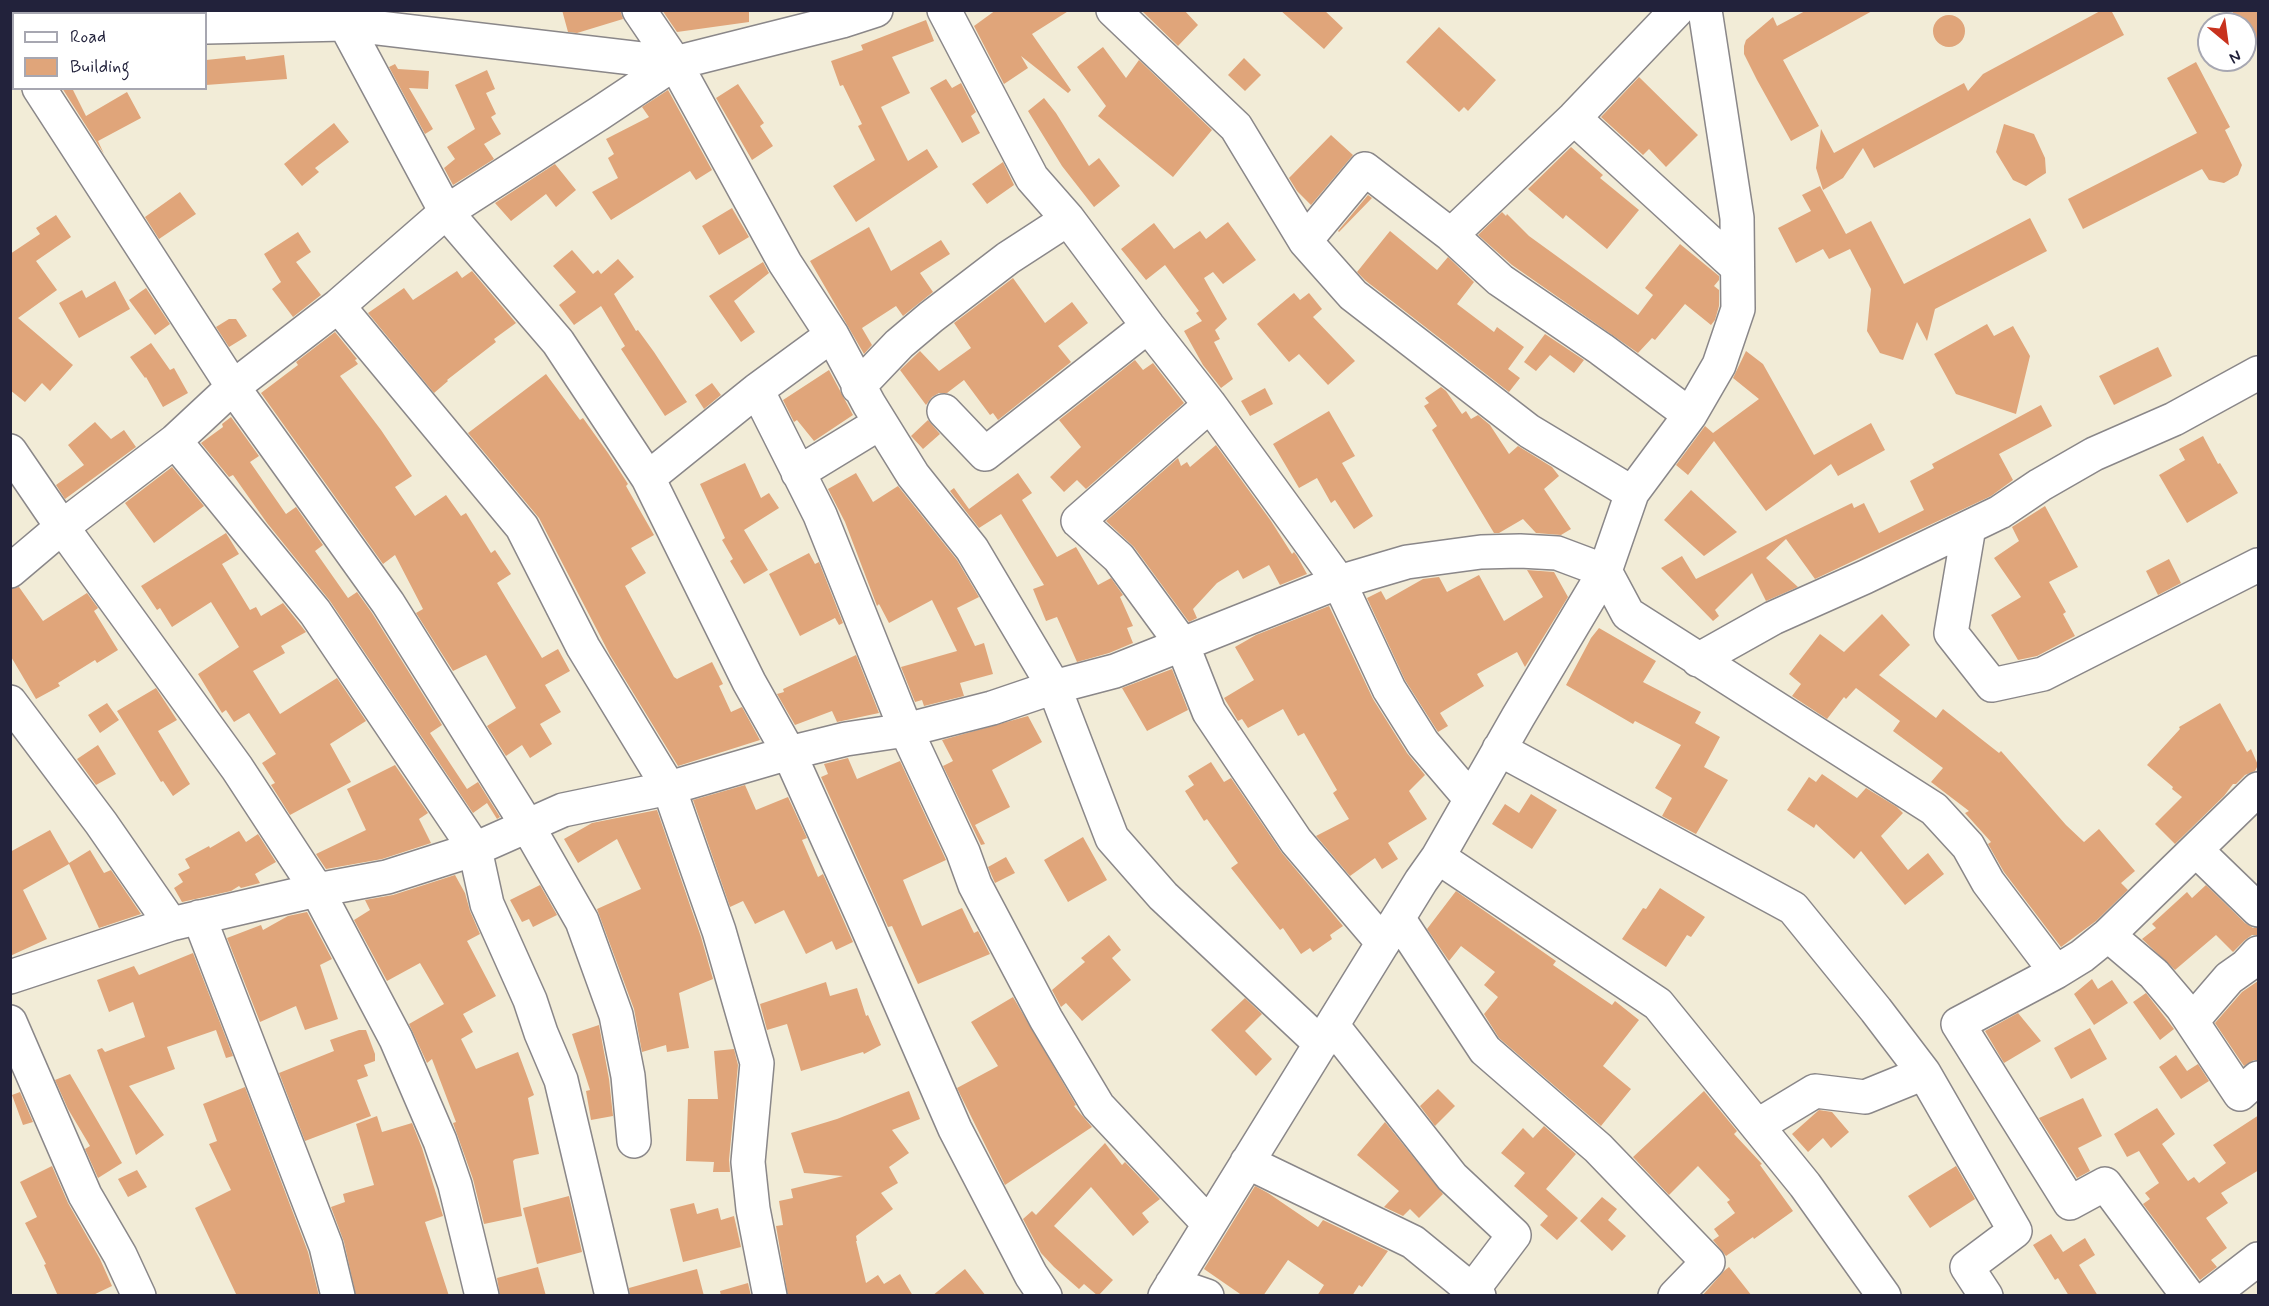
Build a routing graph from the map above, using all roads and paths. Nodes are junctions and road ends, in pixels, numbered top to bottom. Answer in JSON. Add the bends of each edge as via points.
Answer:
{"nodes":[{"id":1,"x":639,"y":10,"type":"edge"},
{"id":2,"x":876,"y":10,"type":"edge"},
{"id":3,"x":944,"y":10,"type":"edge"},
{"id":4,"x":1113,"y":10,"type":"edge"},
{"id":5,"x":1677,"y":10,"type":"edge"},
{"id":6,"x":1705,"y":10,"type":"edge"},
{"id":7,"x":339,"y":17,"type":"edge"},
{"id":8,"x":207,"y":27,"type":"edge"},
{"id":9,"x":675,"y":63,"type":"junction"},
{"id":10,"x":40,"y":90,"type":"edge"},
{"id":11,"x":1574,"y":118,"type":"junction"},
{"id":12,"x":446,"y":212,"type":"junction"},
{"id":13,"x":1068,"y":219,"type":"junction"},
{"id":14,"x":1451,"y":235,"type":"junction"},
{"id":15,"x":1305,"y":241,"type":"junction"},
{"id":16,"x":1737,"y":267,"type":"junction"},
{"id":17,"x":338,"y":306,"type":"junction"},
{"id":18,"x":1148,"y":326,"type":"junction"},
{"id":19,"x":832,"y":335,"type":"junction"},
{"id":20,"x":2259,"y":373,"type":"edge"},
{"id":21,"x":233,"y":387,"type":"junction"},
{"id":22,"x":858,"y":387,"type":"junction"},
{"id":23,"x":757,"y":390,"type":"junction"},
{"id":24,"x":1210,"y":405,"type":"junction"},
{"id":25,"x":944,"y":411,"type":"dead end"},
{"id":26,"x":1689,"y":415,"type":"junction"},
{"id":27,"x":880,"y":423,"type":"junction"},
{"id":28,"x":175,"y":441,"type":"junction"},
{"id":29,"x":10,"y":452,"type":"edge"},
{"id":30,"x":798,"y":473,"type":"junction"},
{"id":31,"x":648,"y":478,"type":"junction"},
{"id":32,"x":1632,"y":493,"type":"junction"},
{"id":33,"x":62,"y":527,"type":"junction"},
{"id":34,"x":1969,"y":527,"type":"junction"},
{"id":35,"x":2259,"y":564,"type":"edge"},
{"id":36,"x":10,"y":571,"type":"edge"},
{"id":37,"x":1605,"y":571,"type":"junction"},
{"id":38,"x":1339,"y":582,"type":"junction"},
{"id":39,"x":1182,"y":644,"type":"junction"},
{"id":40,"x":1698,"y":660,"type":"junction"},
{"id":41,"x":1054,"y":687,"type":"junction"},
{"id":42,"x":10,"y":702,"type":"edge"},
{"id":43,"x":906,"y":730,"type":"junction"},
{"id":44,"x":1499,"y":749,"type":"junction"},
{"id":45,"x":789,"y":753,"type":"junction"},
{"id":46,"x":669,"y":788,"type":"junction"},
{"id":47,"x":2259,"y":789,"type":"edge"},
{"id":48,"x":1470,"y":798,"type":"junction"},
{"id":49,"x":526,"y":825,"type":"junction"},
{"id":50,"x":475,"y":849,"type":"junction"},
{"id":51,"x":2196,"y":850,"type":"junction"},
{"id":52,"x":1438,"y":857,"type":"junction"},
{"id":53,"x":317,"y":890,"type":"junction"},
{"id":54,"x":2259,"y":910,"type":"edge"},
{"id":55,"x":185,"y":920,"type":"junction"},
{"id":56,"x":1390,"y":931,"type":"junction"},
{"id":57,"x":2108,"y":935,"type":"junction"},
{"id":58,"x":2259,"y":953,"type":"edge"},
{"id":59,"x":2056,"y":972,"type":"junction"},
{"id":60,"x":10,"y":976,"type":"edge"},
{"id":61,"x":2192,"y":1021,"type":"junction"},
{"id":62,"x":10,"y":1022,"type":"edge"},
{"id":63,"x":1326,"y":1034,"type":"junction"},
{"id":64,"x":1924,"y":1073,"type":"junction"},
{"id":65,"x":2259,"y":1078,"type":"edge"},
{"id":66,"x":1757,"y":1126,"type":"junction"},
{"id":67,"x":634,"y":1141,"type":"dead end"},
{"id":68,"x":1247,"y":1162,"type":"junction"},
{"id":69,"x":1209,"y":1224,"type":"junction"},
{"id":70,"x":2259,"y":1259,"type":"edge"},
{"id":71,"x":1169,"y":1290,"type":"edge"},
{"id":72,"x":1473,"y":1294,"type":"edge"},
{"id":73,"x":139,"y":1296,"type":"edge"},
{"id":74,"x":338,"y":1296,"type":"edge"},
{"id":75,"x":483,"y":1296,"type":"edge"},
{"id":76,"x":612,"y":1296,"type":"edge"},
{"id":77,"x":770,"y":1296,"type":"edge"},
{"id":78,"x":1045,"y":1296,"type":"edge"},
{"id":79,"x":1207,"y":1296,"type":"edge"},
{"id":80,"x":1675,"y":1296,"type":"edge"},
{"id":81,"x":1884,"y":1296,"type":"edge"},
{"id":82,"x":1986,"y":1296,"type":"edge"},
{"id":83,"x":2188,"y":1296,"type":"edge"},
{"id":84,"x":2210,"y":1296,"type":"edge"}],
"edges":[{"from":1,"to":9,"type":"street"},
{"from":2,"to":9,"type":"street"},
{"from":3,"to":13,"type":"street","via":[[1032,178]]},
{"from":4,"to":15,"type":"street","via":[[1236,127]]},
{"from":5,"to":11,"type":"street"},
{"from":6,"to":16,"type":"street","via":[[1737,218]]},
{"from":7,"to":8,"type":"street"},
{"from":7,"to":9,"type":"street"},
{"from":7,"to":12,"type":"street"},
{"from":9,"to":12,"type":"street"},
{"from":9,"to":19,"type":"street","via":[[785,263]]},
{"from":10,"to":21,"type":"street"},
{"from":11,"to":14,"type":"street"},
{"from":11,"to":16,"type":"street"},
{"from":12,"to":17,"type":"street"},
{"from":12,"to":31,"type":"street","via":[[558,342]]},
{"from":13,"to":18,"type":"street"},
{"from":13,"to":22,"type":"street","via":[[1008,258],[931,317]]},
{"from":14,"to":15,"type":"street","via":[[1365,169]]},
{"from":14,"to":26,"type":"street","via":[[1500,280]]},
{"from":15,"to":32,"type":"street","via":[[1353,295],[1455,374],[1529,431]]},
{"from":16,"to":26,"type":"street","via":[[1738,309],[1719,365]]},
{"from":17,"to":21,"type":"street"},
{"from":17,"to":46,"type":"street","via":[[522,527],[583,647]]},
{"from":18,"to":24,"type":"street"},
{"from":18,"to":25,"type":"street","via":[[986,454]]},
{"from":19,"to":22,"type":"street"},
{"from":19,"to":23,"type":"street"},
{"from":20,"to":34,"type":"street","via":[[2174,419],[2094,454]]},
{"from":21,"to":28,"type":"street"},
{"from":21,"to":49,"type":"street","via":[[388,603]]},
{"from":22,"to":27,"type":"street"},
{"from":23,"to":30,"type":"street"},
{"from":23,"to":31,"type":"street"},
{"from":24,"to":38,"type":"street"},
{"from":24,"to":39,"type":"street","via":[[1078,521],[1119,558]]},
{"from":26,"to":32,"type":"street"},
{"from":27,"to":30,"type":"street"},
{"from":27,"to":41,"type":"street","via":[[913,475],[972,549]]},
{"from":28,"to":33,"type":"street"},
{"from":28,"to":50,"type":"street","via":[[315,612]]},
{"from":29,"to":33,"type":"street"},
{"from":30,"to":43,"type":"street","via":[[820,515]]},
{"from":31,"to":45,"type":"street","via":[[749,682]]},
{"from":32,"to":37,"type":"street"},
{"from":33,"to":36,"type":"street"},
{"from":33,"to":53,"type":"street","via":[[237,768]]},
{"from":34,"to":35,"type":"street","via":[[1952,633],[1992,685],[2043,674]]},
{"from":34,"to":40,"type":"street","via":[[1773,618]]},
{"from":37,"to":38,"type":"street","via":[[1557,553],[1481,552],[1407,562]]},
{"from":37,"to":40,"type":"street","via":[[1628,614]]},
{"from":37,"to":44,"type":"street"},
{"from":38,"to":39,"type":"street"},
{"from":38,"to":48,"type":"street","via":[[1389,689],[1423,743]]},
{"from":39,"to":41,"type":"street","via":[[1115,670]]},
{"from":39,"to":56,"type":"street","via":[[1209,712],[1289,831]]},
{"from":40,"to":59,"type":"street","via":[[1934,809],[1968,846],[1988,882]]},
{"from":41,"to":43,"type":"street"},
{"from":41,"to":63,"type":"street","via":[[1112,838],[1163,896]]},
{"from":42,"to":55,"type":"street","via":[[101,823]]},
{"from":43,"to":45,"type":"street"},
{"from":43,"to":69,"type":"street","via":[[975,885],[1046,1019],[1098,1106]]},
{"from":44,"to":48,"type":"street"},
{"from":44,"to":64,"type":"street","via":[[1793,908]]},
{"from":45,"to":46,"type":"street"},
{"from":45,"to":78,"type":"street","via":[[955,1130],[1030,1275]]},
{"from":46,"to":49,"type":"street","via":[[563,810]]},
{"from":46,"to":77,"type":"street","via":[[719,931],[757,1064],[748,1162]]},
{"from":47,"to":51,"type":"street"},
{"from":48,"to":52,"type":"street"},
{"from":49,"to":50,"type":"street"},
{"from":49,"to":67,"type":"street","via":[[582,921],[616,1015],[628,1076]]},
{"from":50,"to":53,"type":"street","via":[[387,877]]},
{"from":50,"to":76,"type":"street","via":[[487,904],[561,1080]]},
{"from":51,"to":54,"type":"street"},
{"from":51,"to":57,"type":"street"},
{"from":52,"to":56,"type":"street"},
{"from":52,"to":66,"type":"street","via":[[1658,1004]]},
{"from":53,"to":55,"type":"street"},
{"from":53,"to":75,"type":"street","via":[[396,1039],[440,1142]]},
{"from":55,"to":60,"type":"street"},
{"from":55,"to":74,"type":"street","via":[[326,1246]]},
{"from":56,"to":63,"type":"street"},
{"from":56,"to":80,"type":"street","via":[[1485,1050],[1598,1148],[1708,1262]]},
{"from":57,"to":59,"type":"street"},
{"from":57,"to":61,"type":"street","via":[[2154,974]]},
{"from":58,"to":61,"type":"street","via":[[2229,978]]},
{"from":59,"to":83,"type":"street","via":[[1958,1024],[2070,1203],[2105,1184]]},
{"from":61,"to":65,"type":"street","via":[[2240,1094]]},
{"from":62,"to":73,"type":"street","via":[[86,1195]]},
{"from":63,"to":68,"type":"street"},
{"from":63,"to":72,"type":"street","via":[[1452,1177],[1514,1235]]},
{"from":64,"to":66,"type":"street","via":[[1865,1098],[1815,1091]]},
{"from":64,"to":82,"type":"street","via":[[2015,1231],[1967,1267]]},
{"from":66,"to":81,"type":"street","via":[[1805,1185]]},
{"from":68,"to":69,"type":"street"},
{"from":68,"to":72,"type":"street","via":[[1413,1242]]},
{"from":69,"to":71,"type":"street"},
{"from":70,"to":84,"type":"street"},
{"from":71,"to":79,"type":"street"}]}
